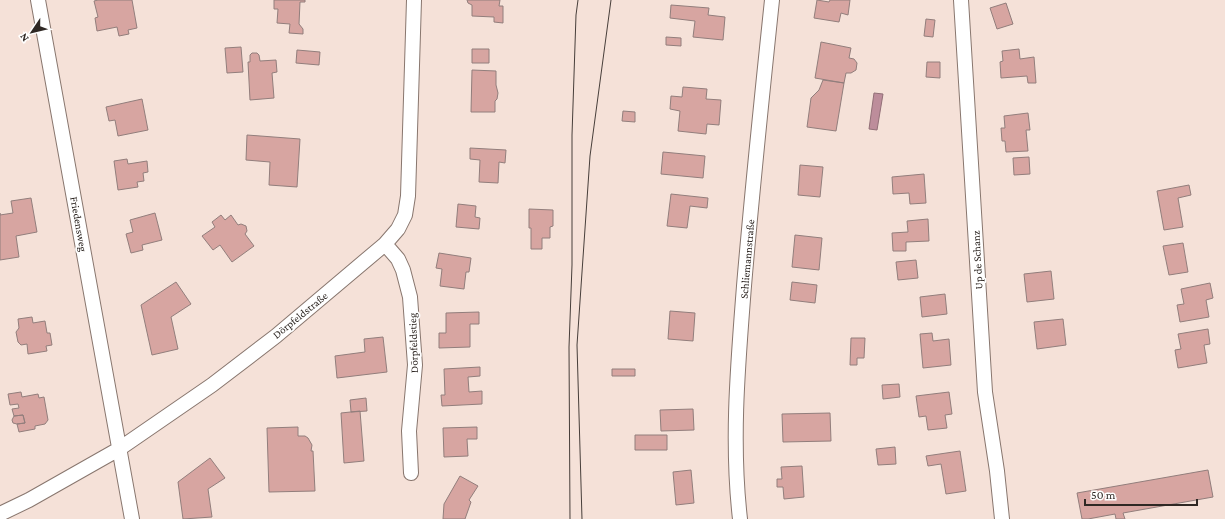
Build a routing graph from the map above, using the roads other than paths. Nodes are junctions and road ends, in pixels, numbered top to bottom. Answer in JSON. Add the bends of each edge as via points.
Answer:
{"nodes":[{"id":1,"x":38,"y":0,"type":"edge"},
{"id":2,"x":414,"y":0,"type":"edge"},
{"id":3,"x":772,"y":0,"type":"edge"},
{"id":4,"x":961,"y":0,"type":"edge"},
{"id":5,"x":385,"y":244,"type":"junction"},
{"id":6,"x":119,"y":449,"type":"junction"},
{"id":7,"x":411,"y":473,"type":"dead end"},
{"id":8,"x":0,"y":514,"type":"edge"},
{"id":9,"x":132,"y":519,"type":"edge"},
{"id":10,"x":740,"y":519,"type":"edge"},
{"id":11,"x":1002,"y":519,"type":"edge"}],
"edges":[{"from":1,"to":6,"type":"street","name":"Friedensweg"},
{"from":2,"to":5,"type":"street","name":"Dörpfeldstraße","via":[[408,196],[398,230]]},
{"from":3,"to":10,"type":"street","name":"Schliemannstraße","via":[[737,376],[735,446]]},
{"from":4,"to":11,"type":"street","name":"Up de Schanz","via":[[985,392]]},
{"from":5,"to":6,"type":"street","name":"Dörpfeldstraße","via":[[295,320],[212,385]]},
{"from":5,"to":7,"type":"street","name":"Dörpfeldstieg","via":[[398,259],[410,297],[415,365],[409,431]]},
{"from":6,"to":8,"type":"street","name":"Dörpfeldstraße"},
{"from":6,"to":9,"type":"street","name":"Friedensweg"}]}
